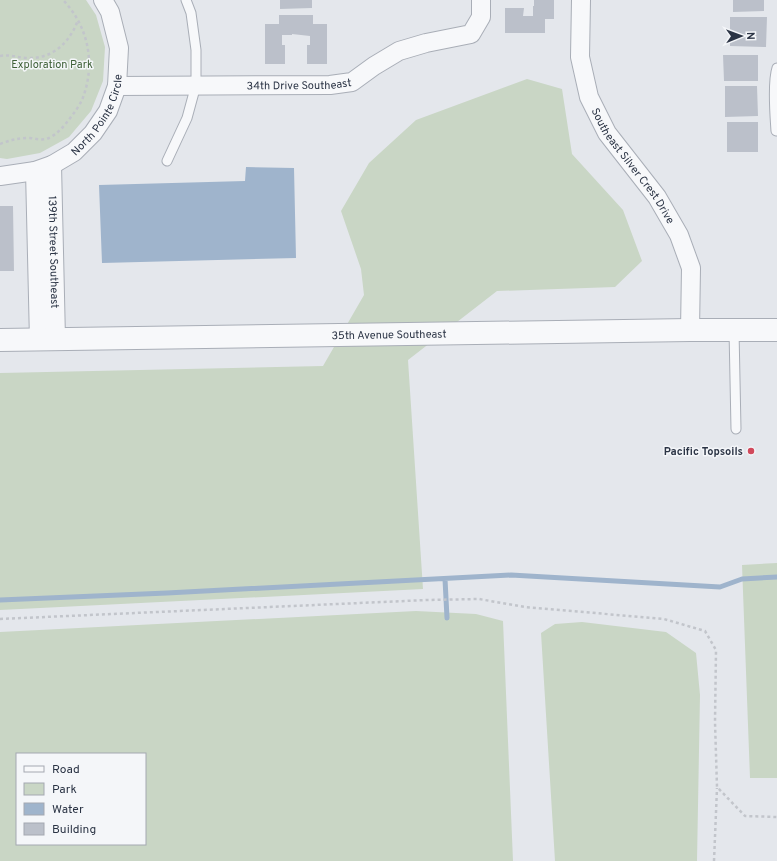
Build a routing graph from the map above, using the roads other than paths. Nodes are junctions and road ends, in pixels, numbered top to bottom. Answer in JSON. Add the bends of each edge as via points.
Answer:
{"nodes":[{"id":1,"x":103,"y":0,"type":"edge"},
{"id":2,"x":186,"y":0,"type":"edge"},
{"id":3,"x":481,"y":0,"type":"edge"},
{"id":4,"x":581,"y":0,"type":"edge"},
{"id":5,"x":777,"y":68,"type":"edge"},
{"id":6,"x":196,"y":85,"type":"junction"},
{"id":7,"x":117,"y":86,"type":"junction"},
{"id":8,"x":776,"y":131,"type":"dead end"},
{"id":9,"x":167,"y":161,"type":"dead end"},
{"id":10,"x":44,"y":168,"type":"junction"},
{"id":11,"x":0,"y":176,"type":"edge"},
{"id":12,"x":690,"y":330,"type":"junction"},
{"id":13,"x":734,"y":330,"type":"junction"},
{"id":14,"x":777,"y":330,"type":"edge"},
{"id":15,"x":48,"y":339,"type":"junction"},
{"id":16,"x":0,"y":340,"type":"edge"},
{"id":17,"x":736,"y":429,"type":"dead end"}],
"edges":[{"from":1,"to":7,"type":"street","name":"North Pointe Circle","via":[[110,12],[119,48]]},
{"from":2,"to":6,"type":"lane","via":[[191,13],[196,50]]},
{"from":3,"to":6,"type":"street","name":"34th Drive Southeast","via":[[481,18],[471,34],[399,51],[352,82]]},
{"from":4,"to":12,"type":"street","name":"Southeast Silver Crest Drive","via":[[580,57],[589,97],[607,133],[657,197],[679,235],[691,268]]},
{"from":5,"to":8,"type":"lane"},
{"from":6,"to":7,"type":"street","name":"34th Drive Southeast"},
{"from":6,"to":9,"type":"lane","via":[[187,118]]},
{"from":7,"to":10,"type":"street","name":"North Pointe Circle","via":[[108,111],[93,133],[74,152]]},
{"from":10,"to":11,"type":"street","name":"North Pointe Circle"},
{"from":10,"to":15,"type":"street","name":"139th Street Southeast"},
{"from":12,"to":13,"type":"street","name":"35th Avenue Southeast"},
{"from":12,"to":15,"type":"street","name":"35th Avenue Southeast"},
{"from":13,"to":14,"type":"street","name":"35th Avenue Southeast"},
{"from":13,"to":17,"type":"lane"},
{"from":15,"to":16,"type":"street","name":"35th Avenue Southeast"}]}
